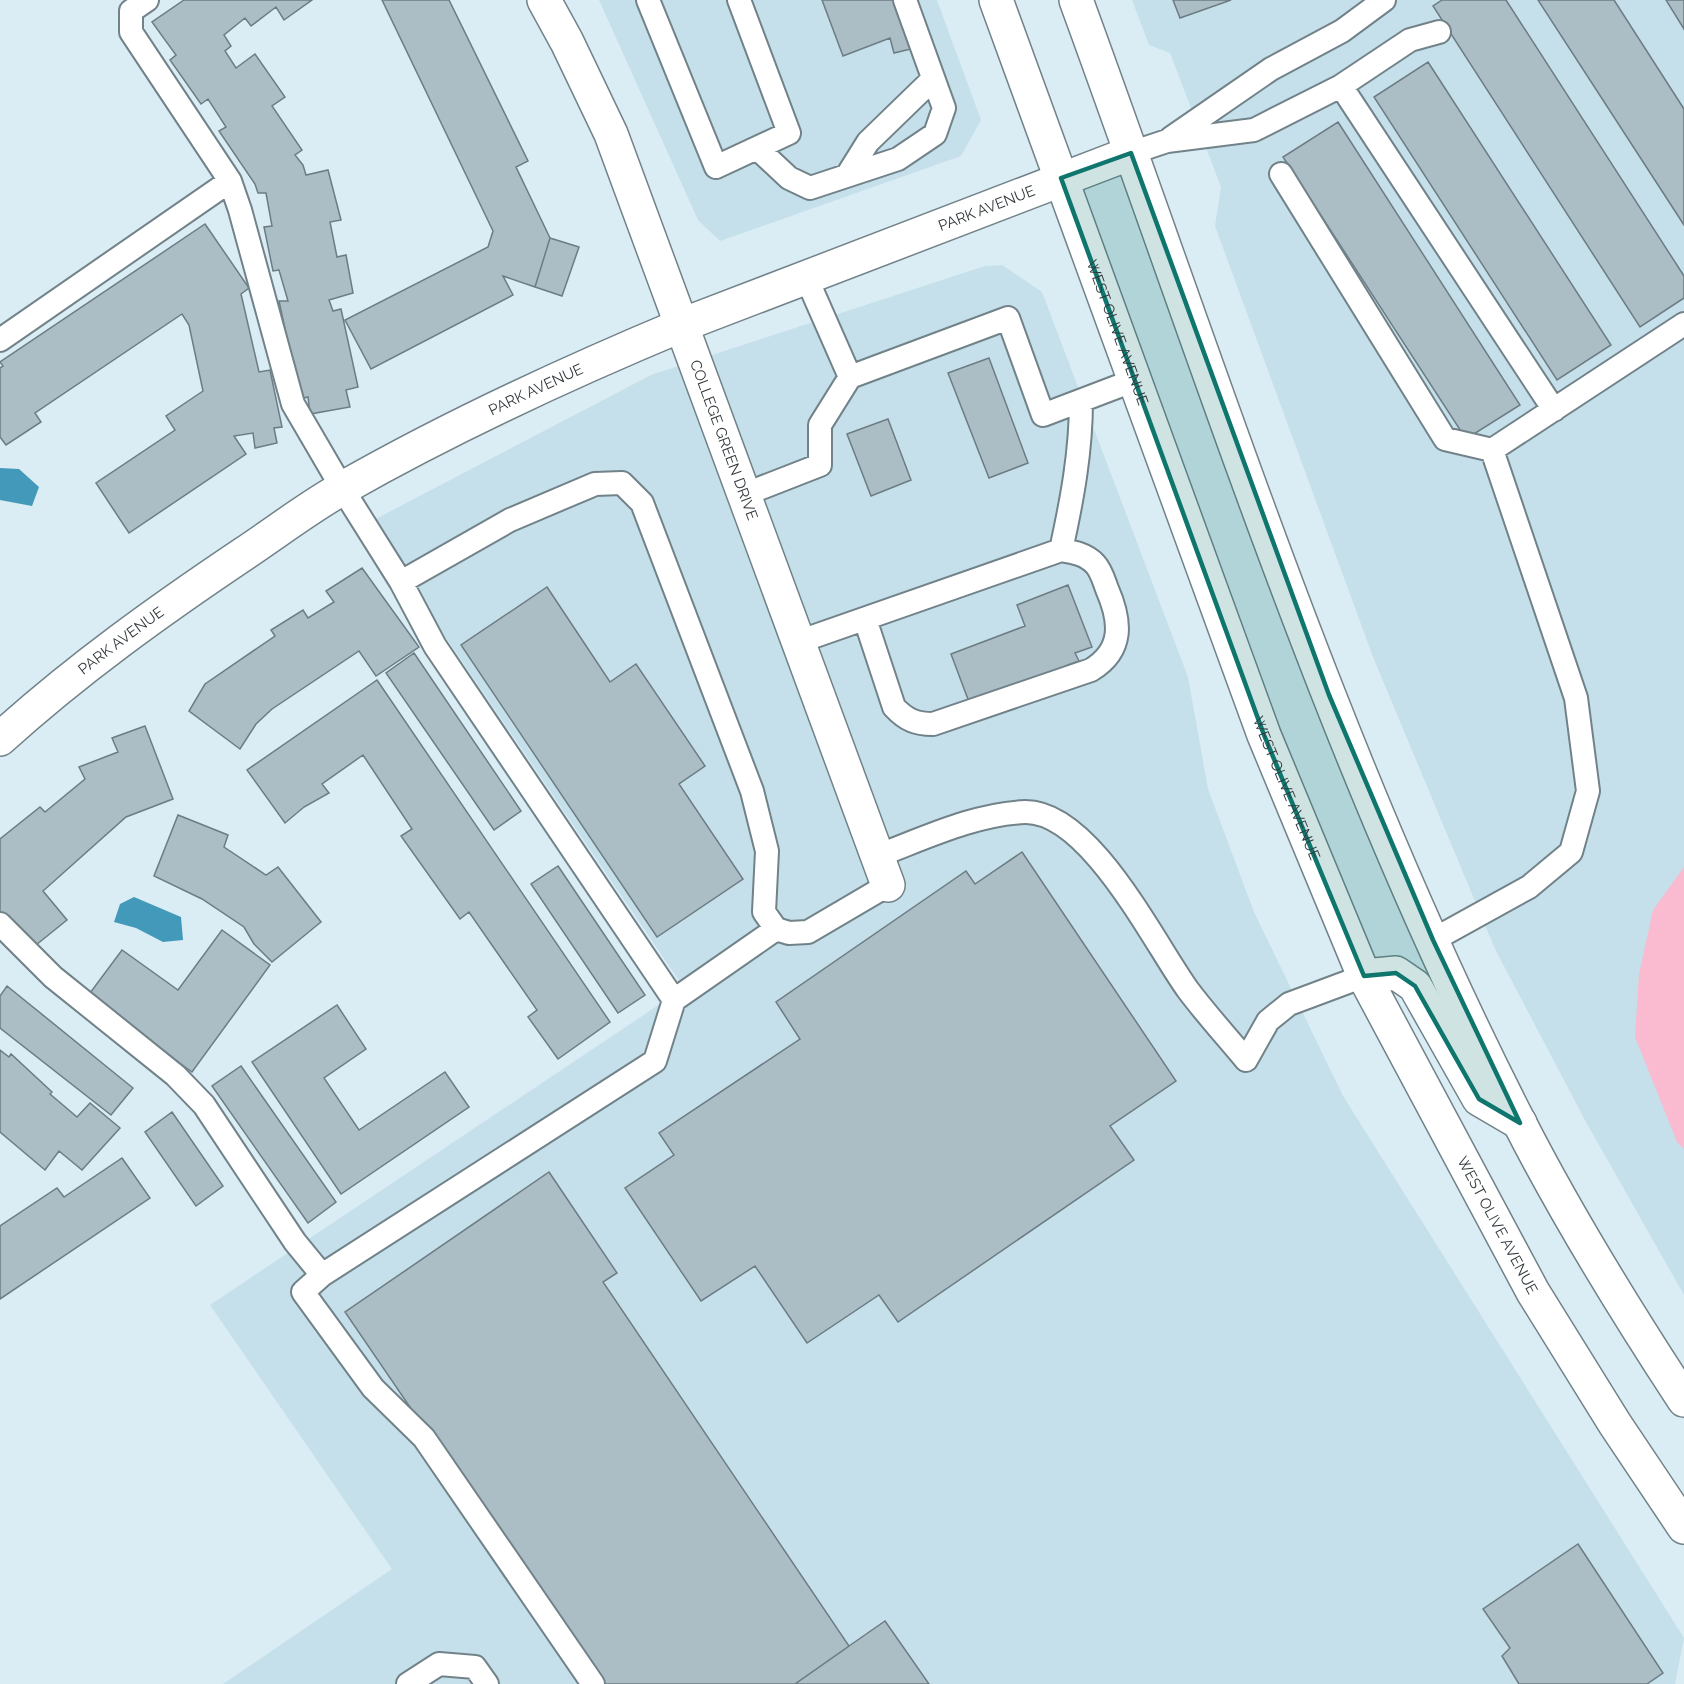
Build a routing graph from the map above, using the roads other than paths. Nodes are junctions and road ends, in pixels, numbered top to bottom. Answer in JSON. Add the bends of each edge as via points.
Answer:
{"nodes":[{"id":1,"x":147,"y":0,"type":"edge"},
{"id":2,"x":544,"y":0,"type":"edge"},
{"id":3,"x":648,"y":0,"type":"edge"},
{"id":4,"x":739,"y":0,"type":"edge"},
{"id":5,"x":905,"y":0,"type":"edge"},
{"id":6,"x":996,"y":0,"type":"edge"},
{"id":7,"x":1076,"y":0,"type":"edge"},
{"id":8,"x":1384,"y":0,"type":"edge"},
{"id":9,"x":1439,"y":32,"type":"dead end"},
{"id":10,"x":933,"y":79,"type":"junction"},
{"id":11,"x":1341,"y":86,"type":"junction"},
{"id":12,"x":1167,"y":141,"type":"junction"},
{"id":13,"x":757,"y":148,"type":"junction"},
{"id":14,"x":1131,"y":153,"type":"junction"},
{"id":15,"x":848,"y":174,"type":"junction"},
{"id":16,"x":1281,"y":174,"type":"dead end"},
{"id":17,"x":1061,"y":178,"type":"junction"},
{"id":18,"x":230,"y":182,"type":"junction"},
{"id":19,"x":806,"y":277,"type":"junction"},
{"id":20,"x":1684,"y":324,"type":"edge"},
{"id":21,"x":682,"y":325,"type":"junction"},
{"id":22,"x":0,"y":340,"type":"edge"},
{"id":23,"x":850,"y":377,"type":"junction"},
{"id":24,"x":1135,"y":380,"type":"junction"},
{"id":25,"x":1081,"y":401,"type":"junction"},
{"id":26,"x":1554,"y":410,"type":"junction"},
{"id":27,"x":1492,"y":450,"type":"junction"},
{"id":28,"x":342,"y":488,"type":"junction"},
{"id":29,"x":743,"y":495,"type":"junction"},
{"id":30,"x":1061,"y":550,"type":"junction"},
{"id":31,"x":401,"y":582,"type":"junction"},
{"id":32,"x":865,"y":619,"type":"junction"},
{"id":33,"x":798,"y":642,"type":"junction"},
{"id":34,"x":0,"y":739,"type":"edge"},
{"id":35,"x":882,"y":871,"type":"junction"},
{"id":36,"x":0,"y":924,"type":"edge"},
{"id":37,"x":776,"y":929,"type":"junction"},
{"id":38,"x":1433,"y":940,"type":"junction"},
{"id":39,"x":1364,"y":976,"type":"junction"},
{"id":40,"x":674,"y":1000,"type":"junction"},
{"id":41,"x":1520,"y":1123,"type":"junction"},
{"id":42,"x":322,"y":1275,"type":"junction"},
{"id":43,"x":1684,"y":1400,"type":"edge"},
{"id":44,"x":1684,"y":1527,"type":"edge"},
{"id":45,"x":408,"y":1684,"type":"edge"},
{"id":46,"x":487,"y":1684,"type":"edge"},
{"id":47,"x":593,"y":1684,"type":"edge"}],
"edges":[{"from":1,"to":18,"type":"lane","via":[[131,11],[131,32]]},
{"from":2,"to":21,"type":"main road","name":"COLLEGE GREEN DRIVE","via":[[611,135]]},
{"from":3,"to":13,"type":"lane","via":[[716,167]]},
{"from":4,"to":13,"type":"lane","via":[[789,133]]},
{"from":5,"to":10,"type":"lane"},
{"from":6,"to":17,"type":"main road","name":"WEST OLIVE AVENUE"},
{"from":7,"to":14,"type":"main road"},
{"from":8,"to":12,"type":"lane","via":[[1342,31],[1271,69]]},
{"from":9,"to":11,"type":"lane","via":[[1410,40]]},
{"from":10,"to":15,"type":"lane","via":[[868,142]]},
{"from":10,"to":15,"type":"lane","via":[[944,108],[935,134],[898,159]]},
{"from":11,"to":12,"type":"lane","via":[[1254,130]]},
{"from":11,"to":26,"type":"lane"},
{"from":12,"to":14,"type":"lane"},
{"from":13,"to":15,"type":"lane","via":[[789,177],[810,188]]},
{"from":14,"to":17,"type":"main road","name":"PARK AVENUE"},
{"from":14,"to":38,"type":"main road","via":[[1329,695]]},
{"from":16,"to":27,"type":"lane","via":[[1445,439]]},
{"from":17,"to":19,"type":"main road","name":"PARK AVENUE"},
{"from":17,"to":24,"type":"main road","name":"WEST OLIVE AVENUE"},
{"from":18,"to":22,"type":"lane"},
{"from":18,"to":28,"type":"lane","via":[[293,404]]},
{"from":19,"to":21,"type":"main road","name":"PARK AVENUE"},
{"from":19,"to":23,"type":"lane"},
{"from":20,"to":26,"type":"lane"},
{"from":21,"to":28,"type":"main road","name":"PARK AVENUE","via":[[470,422]]},
{"from":21,"to":29,"type":"main road","name":"COLLEGE GREEN DRIVE"},
{"from":23,"to":25,"type":"lane","via":[[1008,318],[1043,415]]},
{"from":23,"to":29,"type":"lane","via":[[820,425],[820,465]]},
{"from":24,"to":25,"type":"lane"},
{"from":24,"to":39,"type":"main road","name":"WEST OLIVE AVENUE","via":[[1264,735]]},
{"from":25,"to":30,"type":"lane","via":[[1076,482]]},
{"from":26,"to":27,"type":"lane"},
{"from":27,"to":38,"type":"lane","via":[[1576,698],[1588,791],[1571,852],[1529,887]]},
{"from":28,"to":31,"type":"lane"},
{"from":28,"to":34,"type":"main road","name":"PARK AVENUE","via":[[155,614],[43,700]]},
{"from":29,"to":33,"type":"main road","name":"COLLEGE GREEN DRIVE"},
{"from":30,"to":32,"type":"lane"},
{"from":30,"to":32,"type":"lane","via":[[1080,554],[1095,564],[1113,602],[1118,624],[1115,646],[1106,661],[1091,670],[933,724],[918,724],[894,707]]},
{"from":31,"to":37,"type":"lane","via":[[510,520],[596,484],[622,483],[642,502],[752,791],[767,851],[764,912]]},
{"from":31,"to":40,"type":"lane","via":[[435,646]]},
{"from":32,"to":33,"type":"lane"},
{"from":33,"to":35,"type":"main road","name":"COLLEGE GREEN DRIVE"},
{"from":35,"to":37,"type":"lane","via":[[808,932]]},
{"from":35,"to":39,"type":"lane","via":[[993,816],[1026,812],[1059,822],[1083,841],[1113,876],[1190,992],[1246,1060],[1268,1021],[1289,1004]]},
{"from":36,"to":42,"type":"lane","via":[[53,977],[175,1075],[204,1105]]},
{"from":37,"to":40,"type":"lane"},
{"from":38,"to":41,"type":"main road"},
{"from":39,"to":41,"type":"main road","via":[[1396,974],[1415,986],[1479,1099]]},
{"from":39,"to":44,"type":"main road","name":"WEST OLIVE AVENUE","via":[[1533,1292]]},
{"from":40,"to":42,"type":"lane","via":[[655,1060]]},
{"from":41,"to":43,"type":"main road","via":[[1600,1265]]},
{"from":42,"to":47,"type":"lane","via":[[303,1292],[373,1388],[424,1438]]},
{"from":45,"to":46,"type":"lane","via":[[439,1664],[475,1667]]}]}
